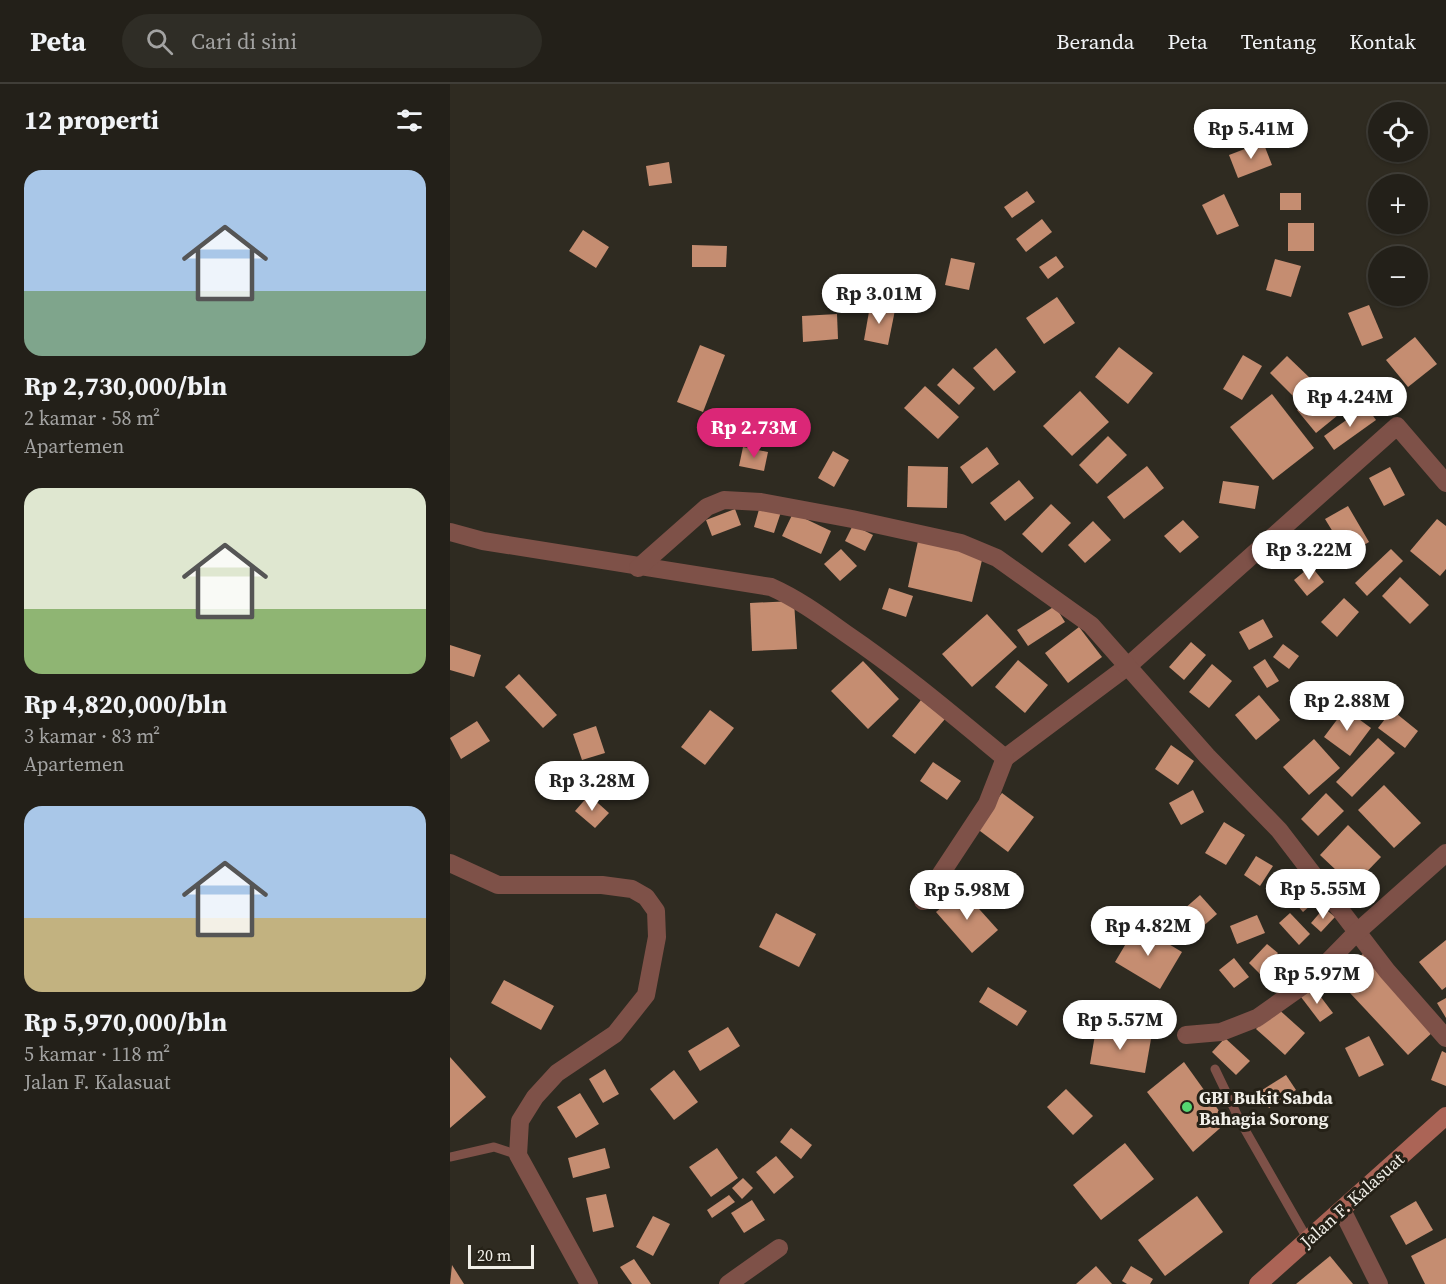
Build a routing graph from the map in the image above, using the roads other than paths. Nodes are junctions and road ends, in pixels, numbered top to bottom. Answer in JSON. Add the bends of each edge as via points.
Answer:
{"nodes":[{"id":1,"x":1446,"y":483,"type":"edge"},
{"id":2,"x":450,"y":532,"type":"edge"},
{"id":3,"x":638,"y":568,"type":"junction"},
{"id":4,"x":1128,"y":666,"type":"junction"},
{"id":5,"x":1005,"y":758,"type":"junction"},
{"id":6,"x":1446,"y":853,"type":"edge"},
{"id":7,"x":450,"y":863,"type":"edge"},
{"id":8,"x":923,"y":901,"type":"dead end"},
{"id":9,"x":1356,"y":933,"type":"junction"},
{"id":10,"x":1186,"y":1035,"type":"dead end"},
{"id":11,"x":1446,"y":1038,"type":"edge"},
{"id":12,"x":1215,"y":1069,"type":"dead end"},
{"id":13,"x":1446,"y":1116,"type":"edge"},
{"id":14,"x":518,"y":1155,"type":"junction"},
{"id":15,"x":450,"y":1157,"type":"edge"},
{"id":16,"x":1342,"y":1210,"type":"junction"},
{"id":17,"x":1308,"y":1240,"type":"junction"},
{"id":18,"x":779,"y":1248,"type":"dead end"},
{"id":19,"x":589,"y":1284,"type":"edge"},
{"id":20,"x":728,"y":1284,"type":"edge"},
{"id":21,"x":1258,"y":1284,"type":"edge"},
{"id":22,"x":1379,"y":1284,"type":"edge"}],
"edges":[{"from":1,"to":4,"type":"street","via":[[1397,426]]},
{"from":2,"to":3,"type":"street"},
{"from":3,"to":4,"type":"street","via":[[707,507],[724,500],[761,502],[852,519],[961,543],[997,558],[1091,625]]},
{"from":3,"to":5,"type":"street","via":[[754,583],[797,599],[932,697]]},
{"from":4,"to":5,"type":"street"},
{"from":4,"to":9,"type":"street","via":[[1206,756],[1279,830]]},
{"from":5,"to":8,"type":"street","via":[[987,804]]},
{"from":6,"to":9,"type":"street"},
{"from":7,"to":14,"type":"street","via":[[498,885],[602,885],[632,889],[646,897],[656,910],[657,937],[646,994],[615,1034],[556,1073],[535,1097],[520,1121]]},
{"from":9,"to":10,"type":"street","via":[[1308,982],[1257,1018],[1221,1032]]},
{"from":9,"to":11,"type":"street"},
{"from":12,"to":17,"type":"lane"},
{"from":13,"to":16,"type":"street","name":"Jalan F. Kalasuat"},
{"from":14,"to":15,"type":"lane","via":[[494,1147]]},
{"from":14,"to":19,"type":"street"},
{"from":16,"to":17,"type":"street","name":"Jalan F. Kalasuat"},
{"from":16,"to":22,"type":"street"},
{"from":17,"to":21,"type":"street","name":"Jalan F. Kalasuat"},
{"from":18,"to":20,"type":"street"}]}
